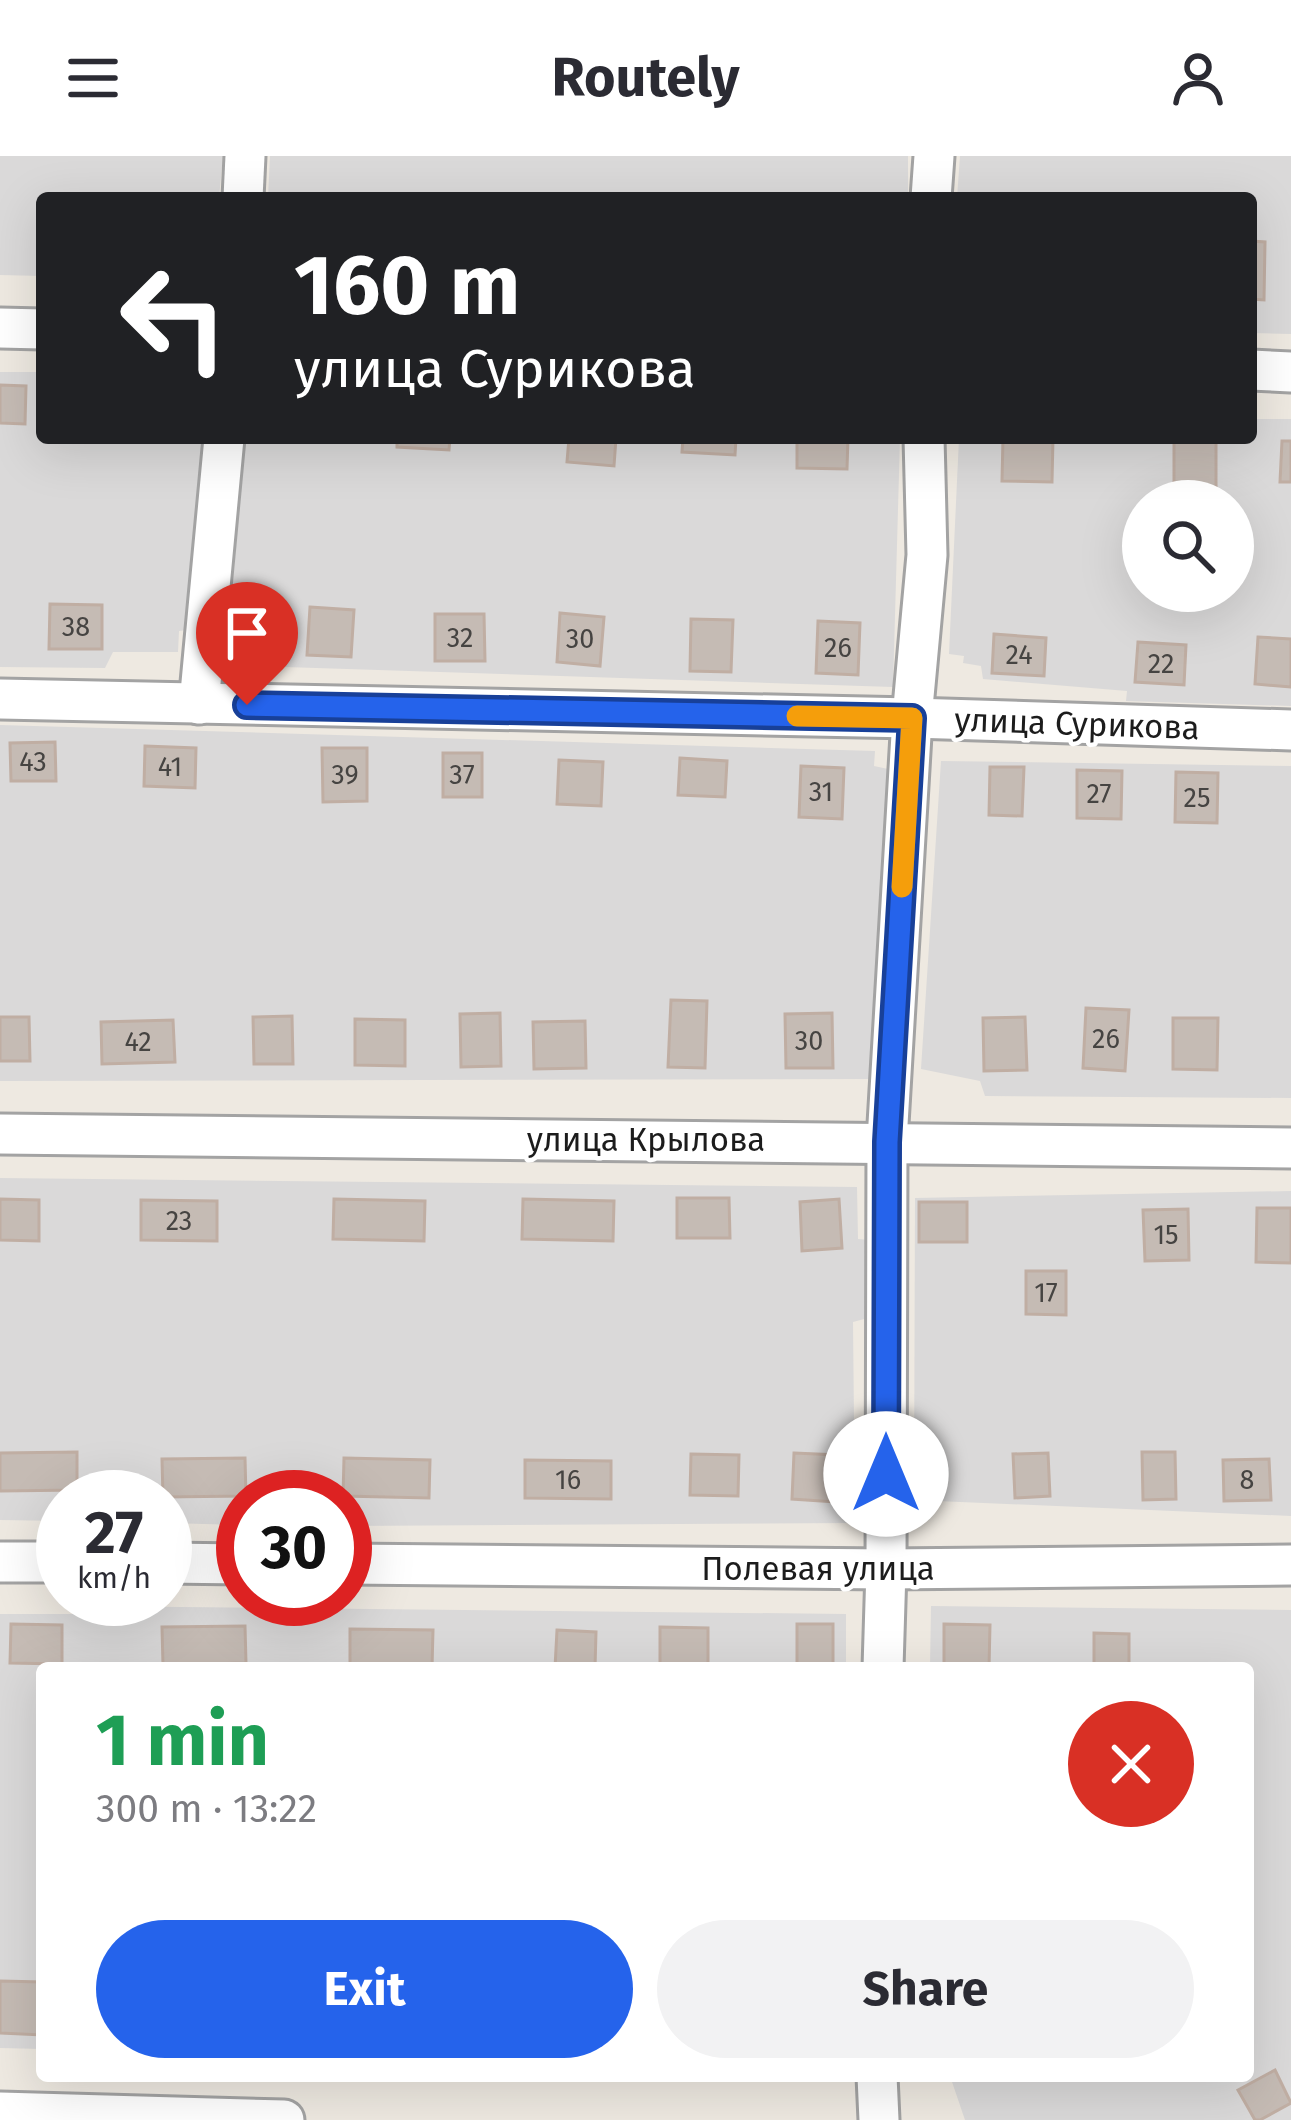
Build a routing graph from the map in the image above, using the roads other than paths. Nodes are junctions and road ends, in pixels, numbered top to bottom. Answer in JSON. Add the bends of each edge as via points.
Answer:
{"nodes":[{"id":1,"x":245,"y":156,"type":"edge"},
{"id":2,"x":934,"y":156,"type":"edge"},
{"id":3,"x":243,"y":192,"type":"edge"},
{"id":4,"x":932,"y":192,"type":"edge"},
{"id":5,"x":0,"y":328,"type":"edge"},
{"id":6,"x":36,"y":328,"type":"edge"},
{"id":7,"x":1257,"y":370,"type":"edge"},
{"id":8,"x":1291,"y":371,"type":"edge"},
{"id":9,"x":223,"y":444,"type":"edge"},
{"id":10,"x":924,"y":444,"type":"edge"},
{"id":11,"x":0,"y":700,"type":"edge"},
{"id":12,"x":199,"y":704,"type":"junction"},
{"id":13,"x":912,"y":718,"type":"junction"},
{"id":14,"x":1291,"y":730,"type":"edge"},
{"id":15,"x":0,"y":1134,"type":"edge"},
{"id":16,"x":887,"y":1142,"type":"junction"},
{"id":17,"x":1291,"y":1148,"type":"edge"},
{"id":18,"x":0,"y":1562,"type":"edge"},
{"id":19,"x":36,"y":1562,"type":"edge"},
{"id":20,"x":372,"y":1564,"type":"edge"},
{"id":21,"x":1291,"y":1565,"type":"edge"},
{"id":22,"x":886,"y":1569,"type":"junction"},
{"id":23,"x":883,"y":1662,"type":"edge"},
{"id":24,"x":877,"y":2082,"type":"edge"},
{"id":25,"x":0,"y":2112,"type":"edge"},
{"id":26,"x":284,"y":2120,"type":"edge"},
{"id":27,"x":879,"y":2120,"type":"edge"}],
"edges":[{"from":1,"to":3,"type":"street"},
{"from":2,"to":4,"type":"street"},
{"from":5,"to":6,"type":"street"},
{"from":7,"to":8,"type":"street"},
{"from":9,"to":12,"type":"street"},
{"from":10,"to":13,"type":"street","via":[[927,555]]},
{"from":11,"to":12,"type":"street","name":"улица Сурикова"},
{"from":12,"to":13,"type":"street","name":"улица Сурикова"},
{"from":13,"to":14,"type":"street","name":"улица Сурикова"},
{"from":13,"to":16,"type":"street"},
{"from":15,"to":16,"type":"street","name":"улица Крылова"},
{"from":16,"to":17,"type":"street","name":"улица Крылова"},
{"from":16,"to":22,"type":"street"},
{"from":18,"to":19,"type":"street"},
{"from":20,"to":22,"type":"street","name":"Полевая улица"},
{"from":21,"to":22,"type":"street","name":"Полевая улица"},
{"from":22,"to":23,"type":"street"},
{"from":24,"to":27,"type":"street"},
{"from":25,"to":26,"type":"street"}]}
